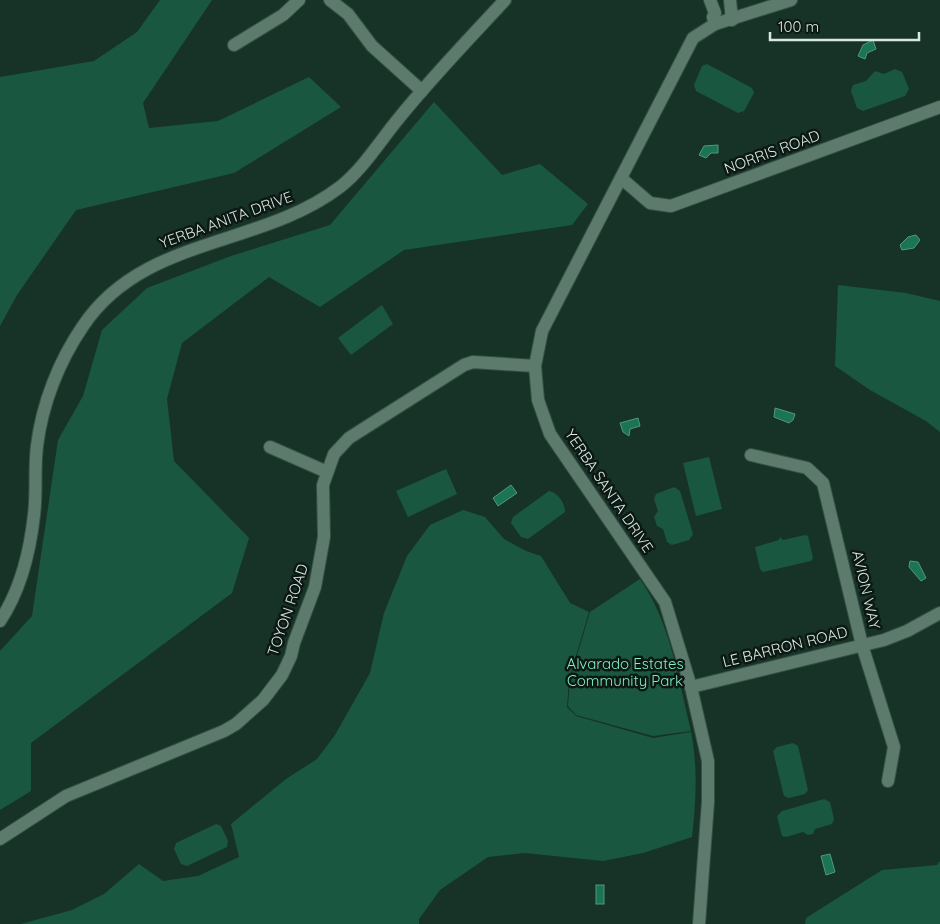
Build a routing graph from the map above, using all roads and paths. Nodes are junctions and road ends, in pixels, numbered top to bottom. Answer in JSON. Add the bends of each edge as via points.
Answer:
{"nodes":[{"id":1,"x":299,"y":0,"type":"edge"},
{"id":2,"x":330,"y":0,"type":"edge"},
{"id":3,"x":505,"y":0,"type":"edge"},
{"id":4,"x":704,"y":0,"type":"edge"},
{"id":5,"x":710,"y":0,"type":"edge"},
{"id":6,"x":791,"y":0,"type":"edge"},
{"id":7,"x":729,"y":8,"type":"edge"},
{"id":8,"x":714,"y":20,"type":"junction"},
{"id":9,"x":234,"y":45,"type":"dead end"},
{"id":10,"x":422,"y":91,"type":"junction"},
{"id":11,"x":940,"y":107,"type":"edge"},
{"id":12,"x":621,"y":178,"type":"junction"},
{"id":13,"x":535,"y":366,"type":"junction"},
{"id":14,"x":270,"y":447,"type":"dead end"},
{"id":15,"x":751,"y":456,"type":"dead end"},
{"id":16,"x":327,"y":472,"type":"junction"},
{"id":17,"x":940,"y":613,"type":"edge"},
{"id":18,"x":0,"y":621,"type":"edge"},
{"id":19,"x":862,"y":645,"type":"junction"},
{"id":20,"x":691,"y":687,"type":"junction"},
{"id":21,"x":888,"y":781,"type":"dead end"},
{"id":22,"x":0,"y":839,"type":"edge"},
{"id":23,"x":699,"y":924,"type":"edge"}],
"edges":[{"from":1,"to":9,"type":"street","via":[[283,15]]},
{"from":2,"to":10,"type":"street","via":[[348,14],[372,46]]},
{"from":3,"to":10,"type":"street","name":"YERBA ANITA DRIVE"},
{"from":4,"to":8,"type":"street"},
{"from":5,"to":8,"type":"street"},
{"from":6,"to":7,"type":"street","name":"YERBA SANTA DRIVE"},
{"from":7,"to":8,"type":"street","name":"YERBA SANTA DRIVE"},
{"from":8,"to":12,"type":"street","name":"YERBA SANTA DRIVE","via":[[693,38]]},
{"from":10,"to":18,"type":"street","name":"YERBA ANITA DRIVE","via":[[340,186],[294,216],[198,245],[153,264],[113,292],[83,326],[49,393],[37,443],[35,514],[28,550],[22,574]]},
{"from":11,"to":12,"type":"street","name":"NORRIS ROAD","via":[[671,206],[650,203]]},
{"from":12,"to":13,"type":"street","name":"YERBA SANTA DRIVE","via":[[542,330]]},
{"from":13,"to":16,"type":"street","name":"TOYON ROAD","via":[[473,362],[464,365],[349,438],[334,454]]},
{"from":13,"to":20,"type":"street","name":"YERBA SANTA DRIVE","via":[[538,400],[550,434],[665,602]]},
{"from":14,"to":16,"type":"street"},
{"from":15,"to":19,"type":"street","name":"AVION WAY","via":[[807,468],[823,483]]},
{"from":16,"to":22,"type":"street","name":"TOYON ROAD","via":[[323,485],[324,537],[315,587],[291,656],[282,675],[263,700],[224,731],[66,796]]},
{"from":17,"to":19,"type":"street","name":"LE BARRON ROAD","via":[[907,631]]},
{"from":19,"to":20,"type":"street","name":"LE BARRON ROAD"},
{"from":19,"to":21,"type":"street","name":"AVION WAY","via":[[894,747]]},
{"from":20,"to":23,"type":"street","name":"YERBA SANTA DRIVE","via":[[708,761]]}]}
